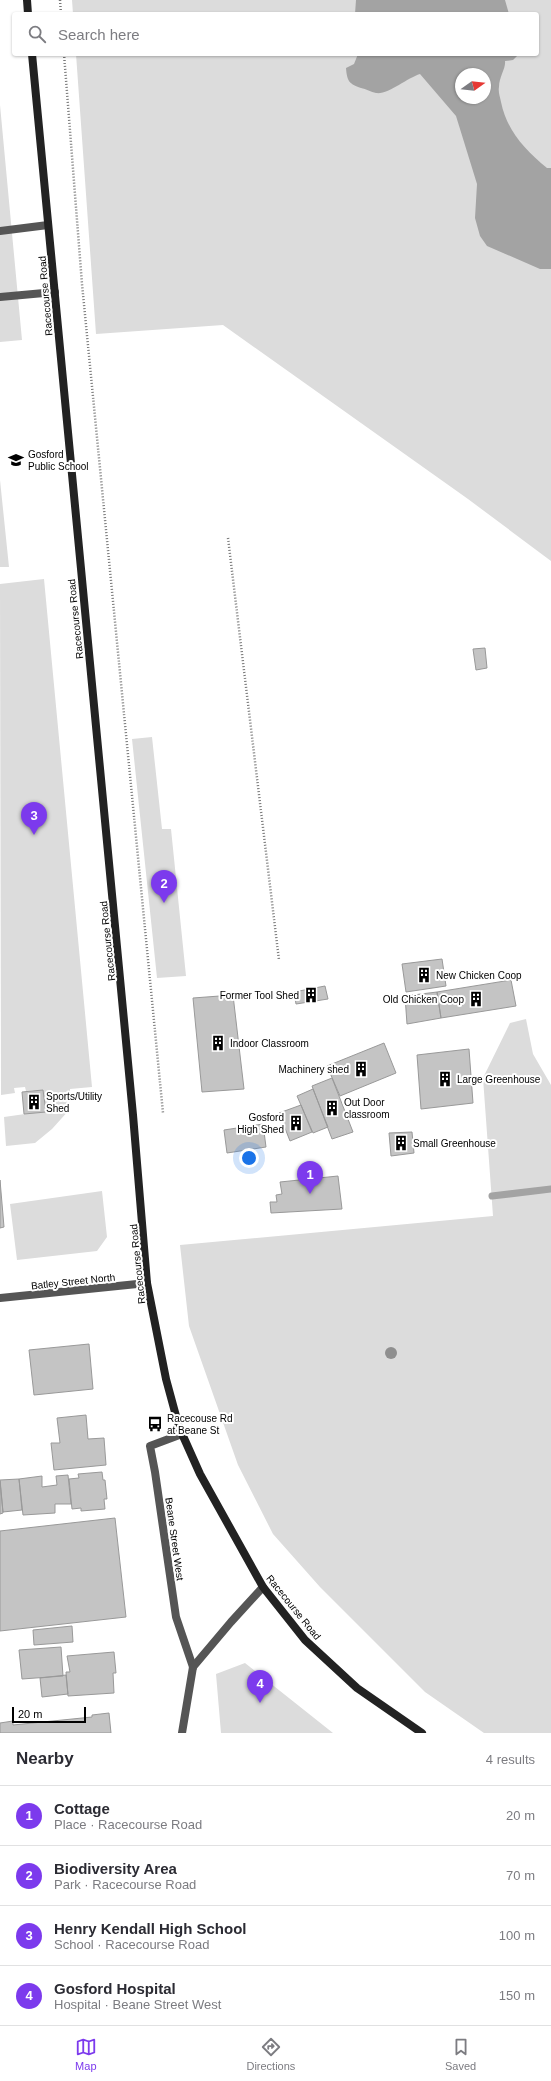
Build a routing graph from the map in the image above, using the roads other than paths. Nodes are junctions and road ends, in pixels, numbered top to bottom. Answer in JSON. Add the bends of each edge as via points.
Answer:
{"nodes":[{"id":1,"x":27,"y":0,"type":"edge"},
{"id":2,"x":28,"y":12,"type":"edge"},
{"id":3,"x":32,"y":56,"type":"edge"},
{"id":4,"x":48,"y":225,"type":"junction"},
{"id":5,"x":0,"y":231,"type":"edge"},
{"id":6,"x":55,"y":292,"type":"junction"},
{"id":7,"x":0,"y":297,"type":"edge"},
{"id":8,"x":147,"y":1283,"type":"junction"},
{"id":9,"x":0,"y":1298,"type":"edge"},
{"id":10,"x":182,"y":1434,"type":"junction"},
{"id":11,"x":263,"y":1588,"type":"junction"},
{"id":12,"x":193,"y":1667,"type":"junction"},
{"id":13,"x":182,"y":1733,"type":"edge"},
{"id":14,"x":422,"y":1733,"type":"edge"}],
"edges":[{"from":1,"to":2,"type":"main road"},
{"from":3,"to":4,"type":"main road","name":"Racecourse Road"},
{"from":4,"to":5,"type":"street"},
{"from":4,"to":6,"type":"main road","name":"Racecourse Road"},
{"from":6,"to":7,"type":"street"},
{"from":6,"to":8,"type":"main road","name":"Racecourse Road","via":[[134,1115]]},
{"from":8,"to":9,"type":"street","name":"Batley Street North"},
{"from":8,"to":10,"type":"main road","name":"Racecourse Road","via":[[166,1379]]},
{"from":10,"to":11,"type":"main road","name":"Racecourse Road","via":[[200,1474]]},
{"from":10,"to":12,"type":"street","name":"Beane Street West","via":[[150,1446],[156,1472],[176,1617]]},
{"from":11,"to":12,"type":"street","name":"Beane Street West","via":[[230,1622]]},
{"from":11,"to":14,"type":"main road","name":"Racecourse Road","via":[[305,1640],[357,1688]]},
{"from":12,"to":13,"type":"street","name":"Beane Street West"}]}
